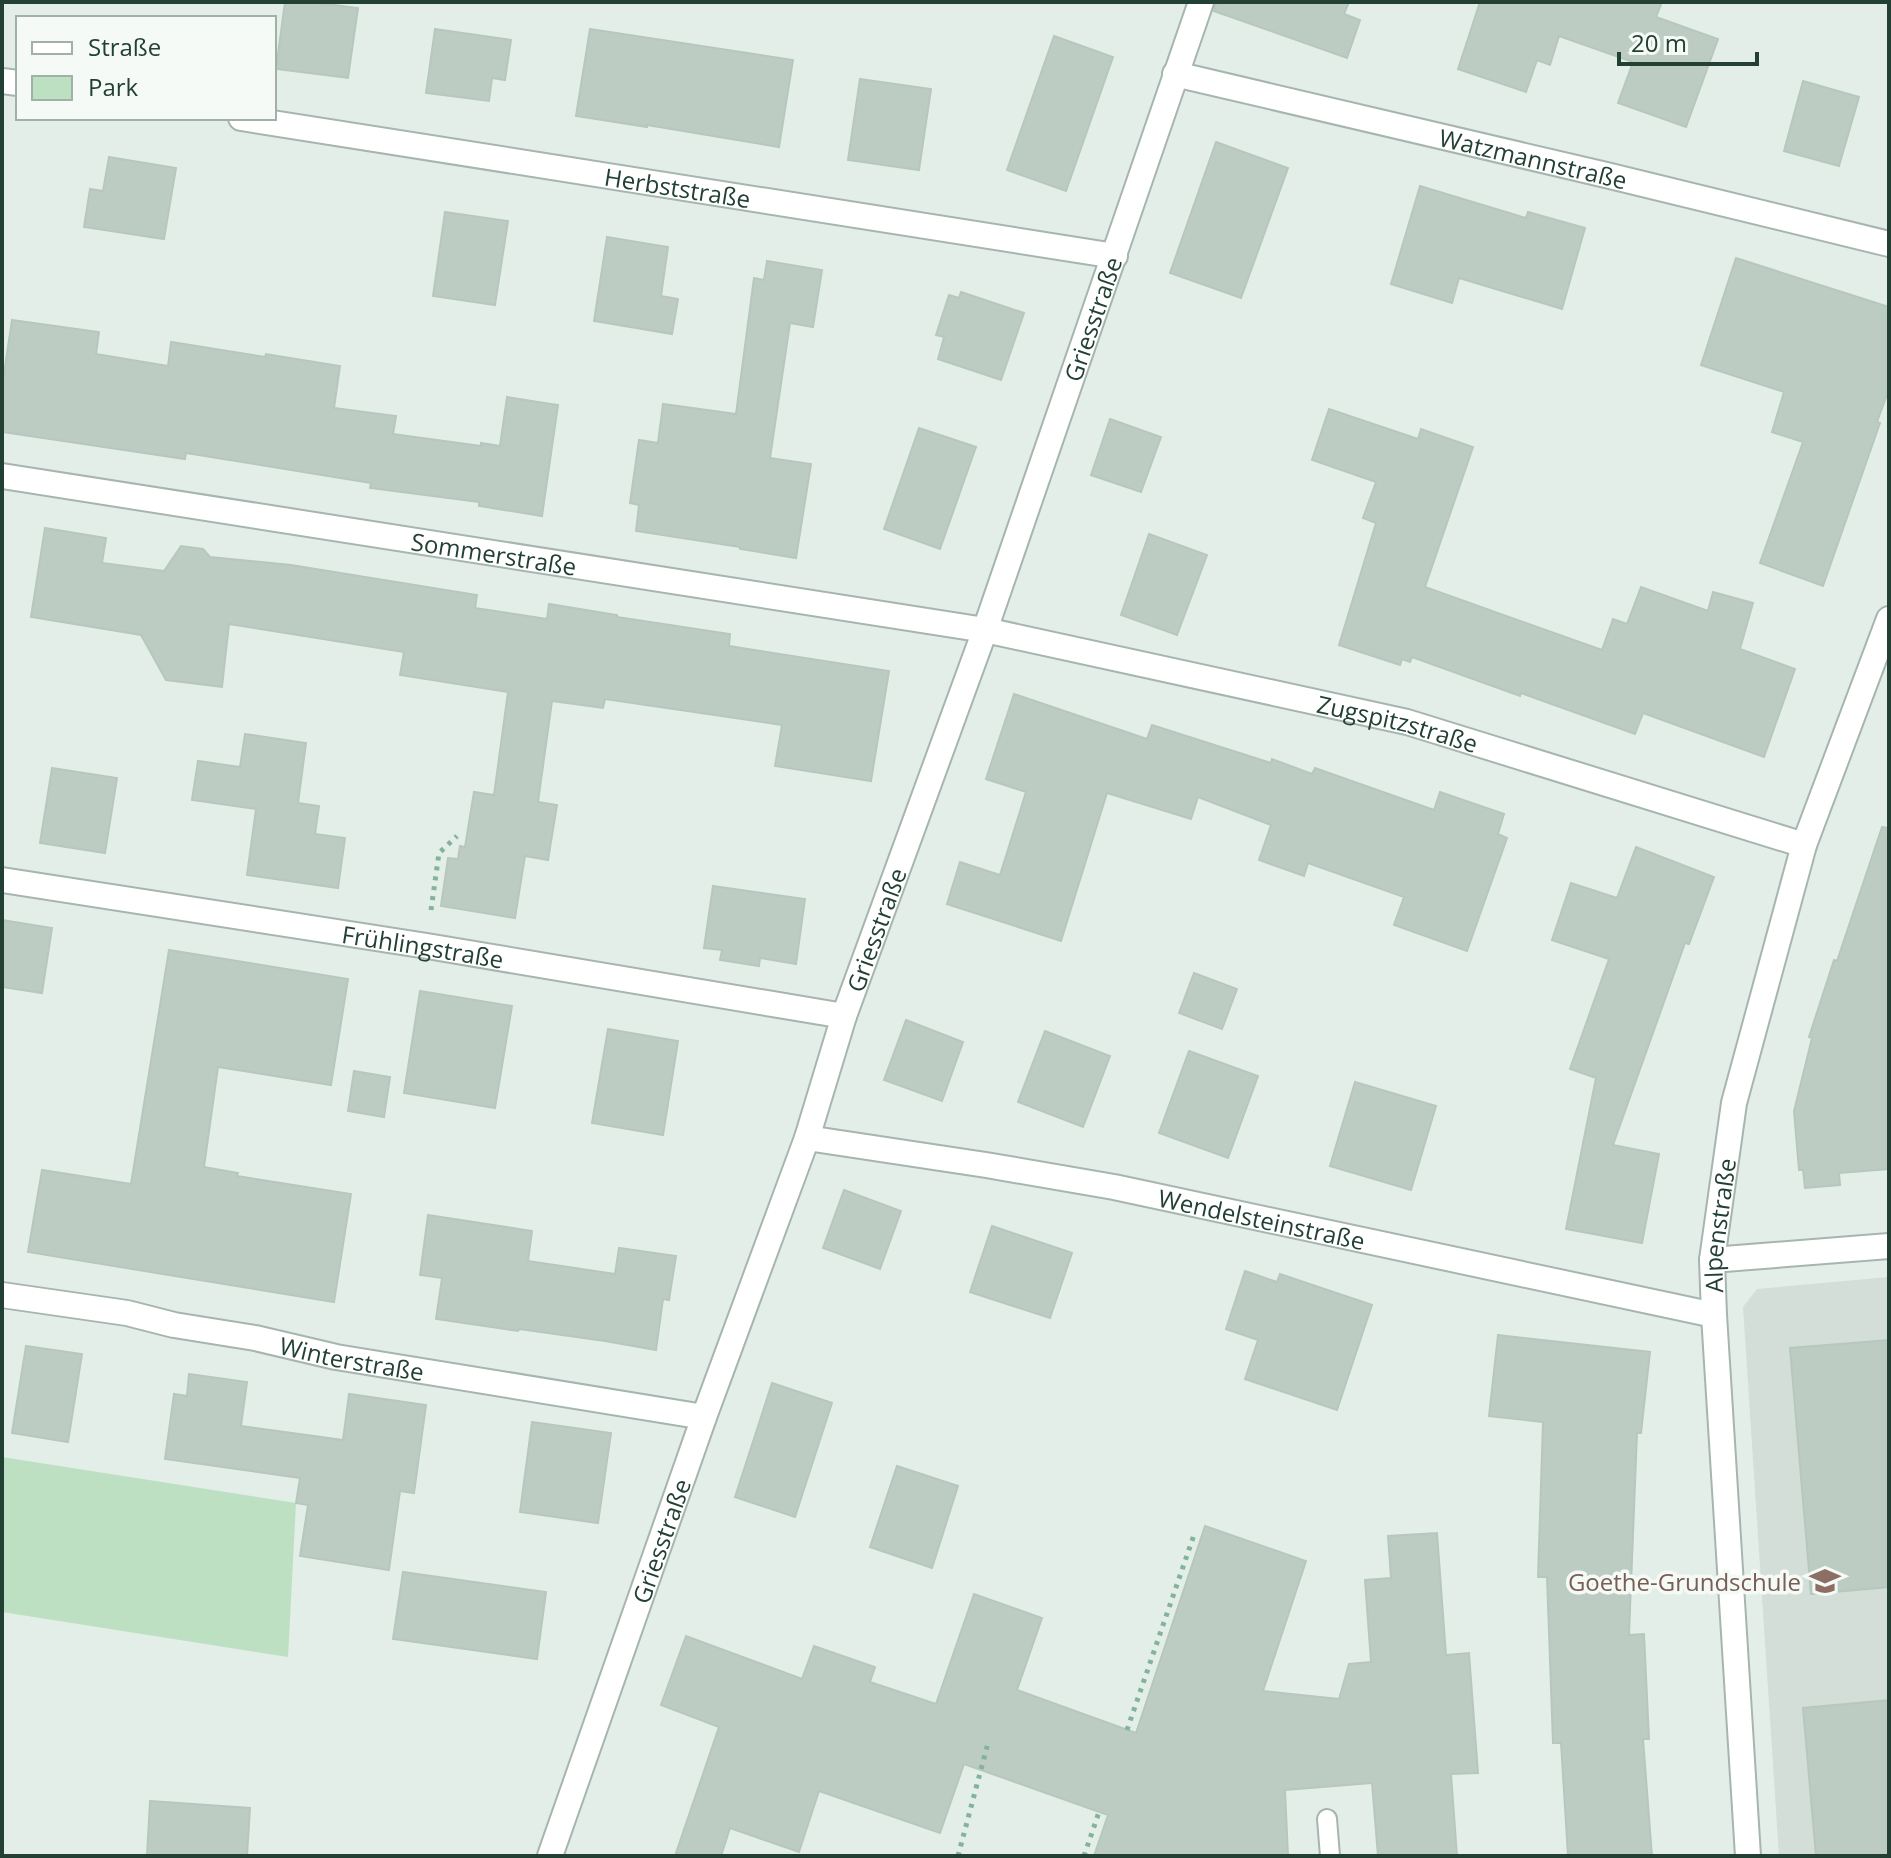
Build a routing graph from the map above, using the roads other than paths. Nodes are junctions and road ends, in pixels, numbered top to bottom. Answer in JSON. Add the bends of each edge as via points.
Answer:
{"nodes":[{"id":1,"x":1201,"y":2,"type":"edge"},
{"id":2,"x":1175,"y":74,"type":"junction"},
{"id":3,"x":254,"y":120,"type":"edge"},
{"id":4,"x":1889,"y":244,"type":"edge"},
{"id":5,"x":1115,"y":256,"type":"junction"},
{"id":6,"x":2,"y":476,"type":"edge"},
{"id":7,"x":1889,"y":619,"type":"edge"},
{"id":8,"x":985,"y":630,"type":"junction"},
{"id":9,"x":1804,"y":845,"type":"junction"},
{"id":10,"x":2,"y":880,"type":"edge"},
{"id":11,"x":844,"y":1016,"type":"junction"},
{"id":12,"x":807,"y":1138,"type":"junction"},
{"id":13,"x":1889,"y":1246,"type":"edge"},
{"id":14,"x":1712,"y":1260,"type":"junction"},
{"id":15,"x":2,"y":1295,"type":"edge"},
{"id":16,"x":1714,"y":1315,"type":"junction"},
{"id":17,"x":704,"y":1417,"type":"junction"},
{"id":18,"x":1327,"y":1819,"type":"dead end"},
{"id":19,"x":550,"y":1856,"type":"edge"},
{"id":20,"x":1330,"y":1856,"type":"edge"},
{"id":21,"x":1748,"y":1856,"type":"edge"}],
"edges":[{"from":1,"to":2,"type":"street","name":"Griesstraße"},
{"from":2,"to":4,"type":"street","name":"Watzmannstraße"},
{"from":2,"to":5,"type":"street","name":"Griesstraße"},
{"from":3,"to":5,"type":"street","name":"Herbststraße"},
{"from":5,"to":8,"type":"street","name":"Griesstraße"},
{"from":6,"to":8,"type":"street","name":"Sommerstraße"},
{"from":7,"to":9,"type":"street","name":"Alpenstraße"},
{"from":8,"to":9,"type":"street","name":"Zugspitzstraße","via":[[1407,722]]},
{"from":8,"to":11,"type":"street","name":"Griesstraße"},
{"from":9,"to":14,"type":"street","name":"Alpenstraße","via":[[1734,1103]]},
{"from":10,"to":11,"type":"street","name":"Frühlingstraße"},
{"from":11,"to":12,"type":"street","name":"Griesstraße"},
{"from":12,"to":16,"type":"street","name":"Wendelsteinstraße","via":[[1114,1187]]},
{"from":12,"to":17,"type":"street","name":"Griesstraße"},
{"from":13,"to":14,"type":"street"},
{"from":14,"to":16,"type":"street","name":"Alpenstraße"},
{"from":15,"to":17,"type":"street","name":"Winterstraße"},
{"from":16,"to":21,"type":"street","name":"Alpenstraße"},
{"from":17,"to":19,"type":"street","name":"Griesstraße"},
{"from":18,"to":20,"type":"lane"}]}
